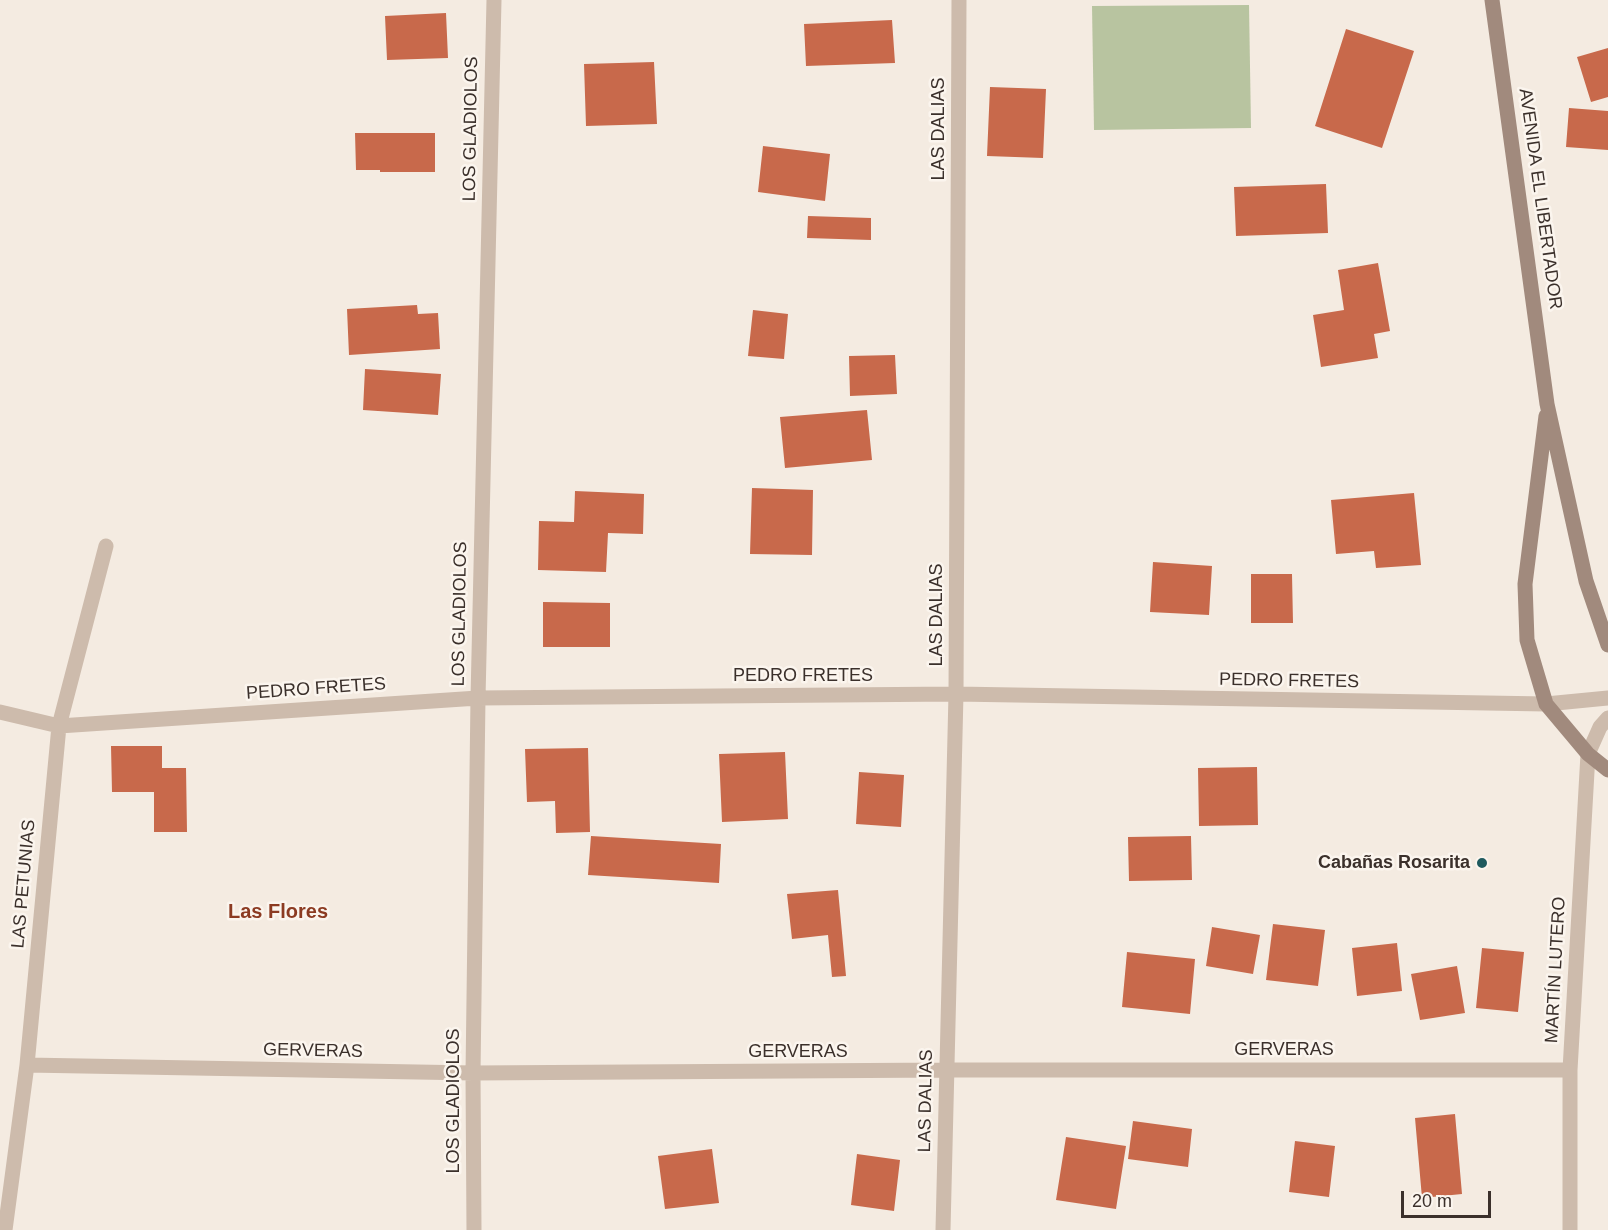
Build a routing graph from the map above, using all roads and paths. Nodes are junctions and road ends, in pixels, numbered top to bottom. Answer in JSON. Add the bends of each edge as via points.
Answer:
{"nodes":[{"id":1,"x":494,"y":0,"type":"edge"},
{"id":2,"x":959,"y":0,"type":"edge"},
{"id":3,"x":1492,"y":0,"type":"edge"},
{"id":4,"x":1547,"y":404,"type":"junction"},
{"id":5,"x":106,"y":546,"type":"dead end"},
{"id":6,"x":1608,"y":645,"type":"edge"},
{"id":7,"x":956,"y":694,"type":"junction"},
{"id":8,"x":478,"y":698,"type":"junction"},
{"id":9,"x":1608,"y":698,"type":"edge"},
{"id":10,"x":1546,"y":704,"type":"junction"},
{"id":11,"x":0,"y":712,"type":"edge"},
{"id":12,"x":1608,"y":718,"type":"edge"},
{"id":13,"x":59,"y":726,"type":"junction"},
{"id":14,"x":1588,"y":754,"type":"junction"},
{"id":15,"x":1608,"y":770,"type":"edge"},
{"id":16,"x":27,"y":1065,"type":"junction"},
{"id":17,"x":946,"y":1070,"type":"junction"},
{"id":18,"x":1570,"y":1070,"type":"junction"},
{"id":19,"x":472,"y":1073,"type":"junction"},
{"id":20,"x":5,"y":1230,"type":"edge"},
{"id":21,"x":474,"y":1230,"type":"edge"},
{"id":22,"x":943,"y":1230,"type":"edge"},
{"id":23,"x":1570,"y":1230,"type":"edge"}],
"edges":[{"from":1,"to":8,"type":"street","name":"LOS GLADIOLOS"},
{"from":2,"to":7,"type":"street","name":"LAS DALIAS"},
{"from":3,"to":4,"type":"main road","name":"AVENIDA EL LIBERTADOR"},
{"from":4,"to":6,"type":"main road","name":"AVENIDA EL LIBERTADOR","via":[[1586,581]]},
{"from":4,"to":10,"type":"main road","name":"AVENIDA EL LIBERTADOR","via":[[1525,584],[1527,640]]},
{"from":5,"to":13,"type":"street","name":"LAS PETUNIAS"},
{"from":7,"to":8,"type":"street","name":"PEDRO FRETES"},
{"from":7,"to":10,"type":"street","name":"PEDRO FRETES"},
{"from":7,"to":17,"type":"street","name":"LAS DALIAS"},
{"from":8,"to":13,"type":"street","name":"PEDRO FRETES"},
{"from":8,"to":19,"type":"street","name":"LOS GLADIOLOS"},
{"from":9,"to":10,"type":"street","name":"PEDRO FRETES"},
{"from":10,"to":14,"type":"main road","name":"AVENIDA EL LIBERTADOR"},
{"from":11,"to":13,"type":"street","name":"PEDRO FRETES"},
{"from":12,"to":14,"type":"street","name":"MARTÍN LUTERO"},
{"from":13,"to":16,"type":"street","name":"LAS PETUNIAS"},
{"from":14,"to":15,"type":"main road","name":"AVENIDA EL LIBERTADOR"},
{"from":14,"to":18,"type":"street","name":"MARTÍN LUTERO"},
{"from":16,"to":19,"type":"street","name":"GERVERAS"},
{"from":16,"to":20,"type":"street","name":"LAS PETUNIAS"},
{"from":17,"to":18,"type":"street","name":"GERVERAS"},
{"from":17,"to":19,"type":"street","name":"GERVERAS"},
{"from":17,"to":22,"type":"street","name":"LAS DALIAS"},
{"from":18,"to":23,"type":"street","name":"MARTÍN LUTERO"},
{"from":19,"to":21,"type":"street","name":"LOS GLADIOLOS"}]}
